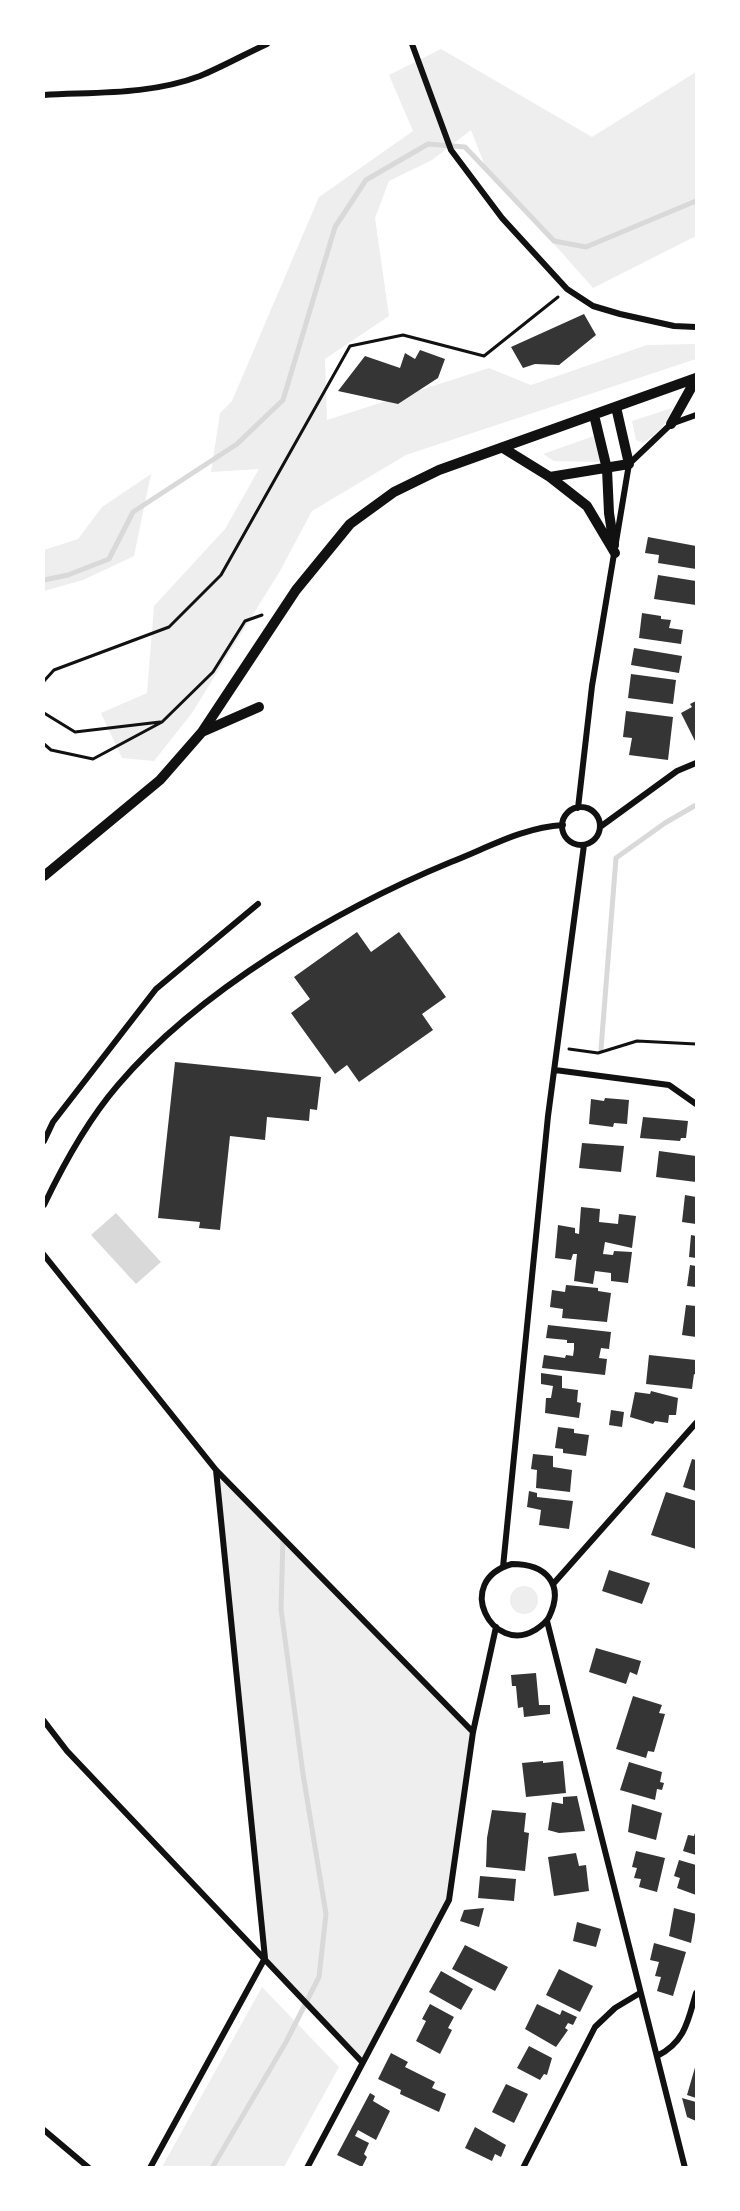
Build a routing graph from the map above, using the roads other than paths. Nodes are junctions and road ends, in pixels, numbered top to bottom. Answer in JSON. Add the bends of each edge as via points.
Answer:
{"nodes":[{"id":1,"x":267,"y":44,"type":"edge"},
{"id":2,"x":412,"y":44,"type":"edge"},
{"id":3,"x":44,"y":95,"type":"edge"},
{"id":4,"x":696,"y":327,"type":"edge"},
{"id":5,"x":696,"y":378,"type":"edge"},
{"id":6,"x":616,"y":407,"type":"junction"},
{"id":7,"x":696,"y":414,"type":"edge"},
{"id":8,"x":594,"y":415,"type":"junction"},
{"id":9,"x":671,"y":424,"type":"junction"},
{"id":10,"x":503,"y":448,"type":"junction"},
{"id":11,"x":629,"y":464,"type":"junction"},
{"id":12,"x":607,"y":470,"type":"junction"},
{"id":13,"x":550,"y":477,"type":"junction"},
{"id":14,"x":615,"y":553,"type":"junction"},
{"id":15,"x":259,"y":707,"type":"dead end"},
{"id":16,"x":202,"y":732,"type":"junction"},
{"id":17,"x":696,"y":763,"type":"edge"},
{"id":18,"x":578,"y":808,"type":"junction"},
{"id":19,"x":563,"y":825,"type":"junction"},
{"id":20,"x":600,"y":827,"type":"junction"},
{"id":21,"x":584,"y":844,"type":"junction"},
{"id":22,"x":44,"y":876,"type":"edge"},
{"id":23,"x":258,"y":904,"type":"dead end"},
{"id":24,"x":555,"y":1070,"type":"junction"},
{"id":25,"x":696,"y":1104,"type":"edge"},
{"id":26,"x":44,"y":1141,"type":"edge"},
{"id":27,"x":44,"y":1205,"type":"edge"},
{"id":28,"x":44,"y":1255,"type":"edge"},
{"id":29,"x":696,"y":1423,"type":"edge"},
{"id":30,"x":216,"y":1470,"type":"junction"},
{"id":31,"x":503,"y":1567,"type":"junction"},
{"id":32,"x":554,"y":1583,"type":"junction"},
{"id":33,"x":547,"y":1621,"type":"junction"},
{"id":34,"x":496,"y":1627,"type":"junction"},
{"id":35,"x":44,"y":1721,"type":"edge"},
{"id":36,"x":473,"y":1732,"type":"junction"},
{"id":37,"x":265,"y":1958,"type":"junction"},
{"id":38,"x":640,"y":1993,"type":"junction"},
{"id":39,"x":696,"y":1993,"type":"edge"},
{"id":40,"x":657,"y":2056,"type":"junction"},
{"id":41,"x":362,"y":2062,"type":"junction"},
{"id":42,"x":44,"y":2130,"type":"edge"},
{"id":43,"x":89,"y":2168,"type":"edge"},
{"id":44,"x":150,"y":2168,"type":"edge"},
{"id":45,"x":307,"y":2168,"type":"edge"},
{"id":46,"x":524,"y":2168,"type":"edge"},
{"id":47,"x":685,"y":2168,"type":"edge"}],
"edges":[{"from":1,"to":3,"type":"street","via":[[173,84]]},
{"from":2,"to":4,"type":"street","via":[[451,150],[502,218],[567,289],[592,306],[674,326]]},
{"from":5,"to":6,"type":"street"},
{"from":5,"to":9,"type":"street"},
{"from":6,"to":8,"type":"street"},
{"from":6,"to":11,"type":"street"},
{"from":7,"to":9,"type":"street"},
{"from":8,"to":10,"type":"street"},
{"from":8,"to":12,"type":"street"},
{"from":9,"to":11,"type":"street"},
{"from":10,"to":13,"type":"street"},
{"from":10,"to":16,"type":"street","via":[[439,470],[385,499],[350,524],[283,608]]},
{"from":11,"to":12,"type":"street"},
{"from":11,"to":14,"type":"street"},
{"from":12,"to":13,"type":"street"},
{"from":12,"to":14,"type":"street"},
{"from":13,"to":14,"type":"street","via":[[587,506]]},
{"from":14,"to":18,"type":"street","via":[[592,686]]},
{"from":15,"to":16,"type":"street"},
{"from":16,"to":22,"type":"street","via":[[160,780]]},
{"from":17,"to":20,"type":"street","via":[[677,771]]},
{"from":18,"to":19,"type":"street","via":[[567,814]]},
{"from":18,"to":20,"type":"street","via":[[594,812]]},
{"from":19,"to":21,"type":"street","via":[[568,840]]},
{"from":19,"to":27,"type":"street","via":[[540,826],[418,876],[278,950],[171,1031],[117,1086],[69,1155]]},
{"from":20,"to":21,"type":"street","via":[[595,839]]},
{"from":21,"to":24,"type":"street"},
{"from":23,"to":26,"type":"street","via":[[156,989],[53,1122]]},
{"from":24,"to":25,"type":"street","via":[[669,1085]]},
{"from":24,"to":31,"type":"street"},
{"from":28,"to":30,"type":"street"},
{"from":29,"to":32,"type":"street"},
{"from":30,"to":36,"type":"street"},
{"from":30,"to":37,"type":"street"},
{"from":31,"to":32,"type":"street","via":[[523,1564]]},
{"from":31,"to":34,"type":"street","via":[[490,1575],[482,1594],[483,1612]]},
{"from":32,"to":33,"type":"street","via":[[555,1601]]},
{"from":33,"to":34,"type":"street","via":[[522,1634],[513,1635]]},
{"from":33,"to":38,"type":"street"},
{"from":34,"to":36,"type":"street"},
{"from":35,"to":37,"type":"street","via":[[67,1751]]},
{"from":36,"to":41,"type":"street","via":[[448,1900]]},
{"from":37,"to":41,"type":"street"},
{"from":37,"to":44,"type":"street"},
{"from":38,"to":40,"type":"street"},
{"from":38,"to":46,"type":"street","via":[[615,2008],[595,2027]]},
{"from":39,"to":40,"type":"street","via":[[677,2043]]},
{"from":40,"to":47,"type":"street"},
{"from":41,"to":45,"type":"street"},
{"from":42,"to":43,"type":"street"}]}
